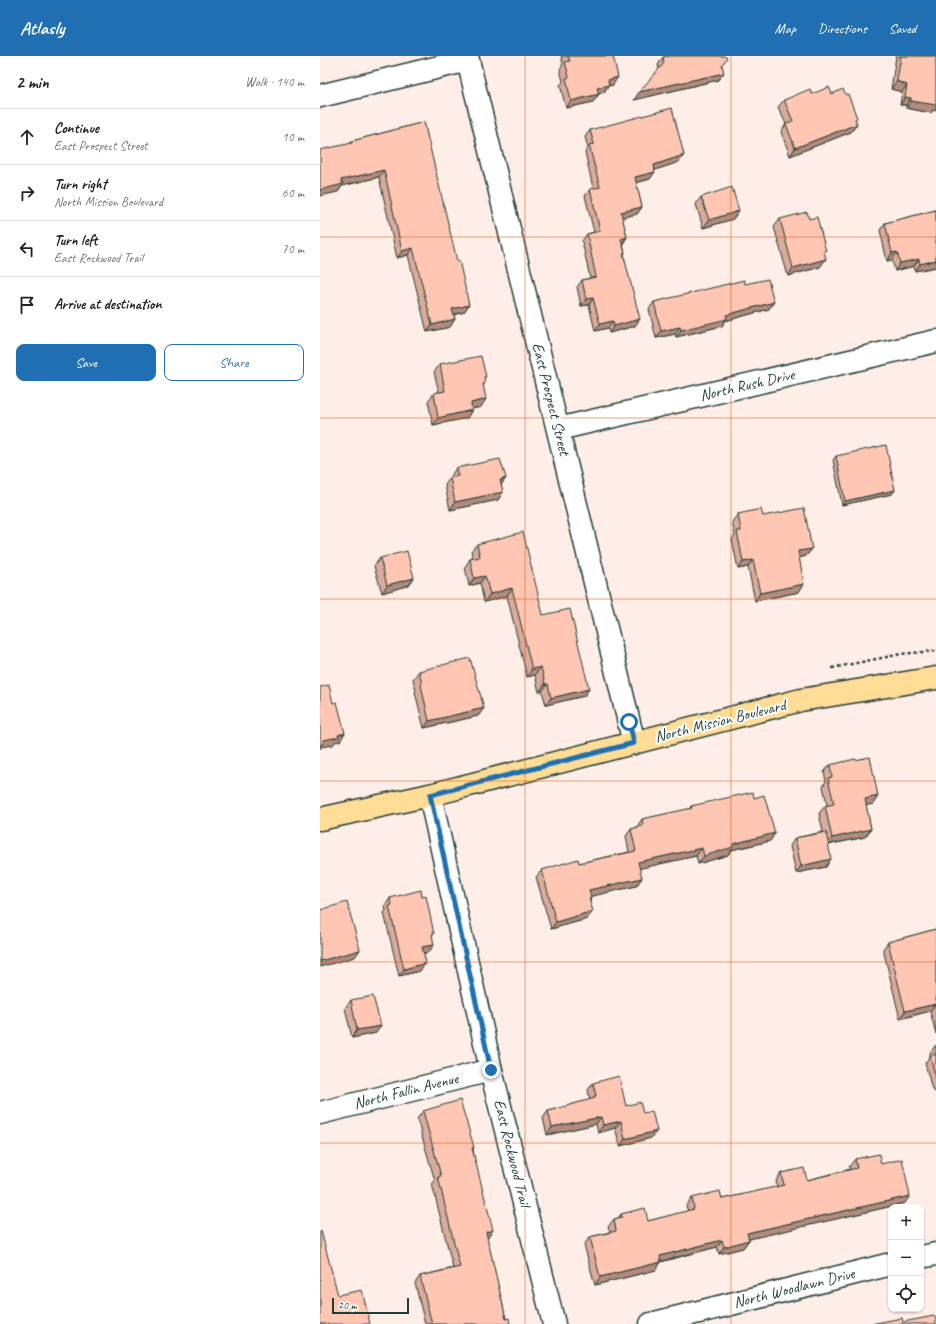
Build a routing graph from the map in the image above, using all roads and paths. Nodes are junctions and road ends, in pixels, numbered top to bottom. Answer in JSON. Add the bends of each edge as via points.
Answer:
{"nodes":[{"id":1,"x":468,"y":58,"type":"edge"},
{"id":2,"x":320,"y":96,"type":"edge"},
{"id":3,"x":936,"y":341,"type":"edge"},
{"id":4,"x":558,"y":429,"type":"junction"},
{"id":5,"x":936,"y":678,"type":"edge"},
{"id":6,"x":634,"y":743,"type":"junction"},
{"id":7,"x":430,"y":795,"type":"junction"},
{"id":8,"x":320,"y":819,"type":"edge"},
{"id":9,"x":491,"y":1070,"type":"junction"},
{"id":10,"x":320,"y":1113,"type":"edge"},
{"id":11,"x":936,"y":1254,"type":"edge"},
{"id":12,"x":924,"y":1256,"type":"edge"},
{"id":13,"x":888,"y":1265,"type":"edge"},
{"id":14,"x":554,"y":1324,"type":"edge"},
{"id":15,"x":651,"y":1324,"type":"edge"}],
"edges":[{"from":1,"to":2,"type":"street"},
{"from":1,"to":4,"type":"street","name":"East Prospect Street"},
{"from":3,"to":4,"type":"street","name":"North Rush Drive"},
{"from":4,"to":6,"type":"street","name":"East Prospect Street"},
{"from":5,"to":6,"type":"main road","name":"North Mission Boulevard","via":[[801,700]]},
{"from":6,"to":7,"type":"main road","name":"North Mission Boulevard"},
{"from":7,"to":8,"type":"main road","name":"North Mission Boulevard"},
{"from":7,"to":9,"type":"street","name":"East Rockwood Trail"},
{"from":9,"to":10,"type":"street","name":"North Fallin Avenue"},
{"from":9,"to":14,"type":"street","name":"East Rockwood Trail"},
{"from":11,"to":12,"type":"street"},
{"from":13,"to":15,"type":"street","name":"North Woodlawn Drive"}]}
